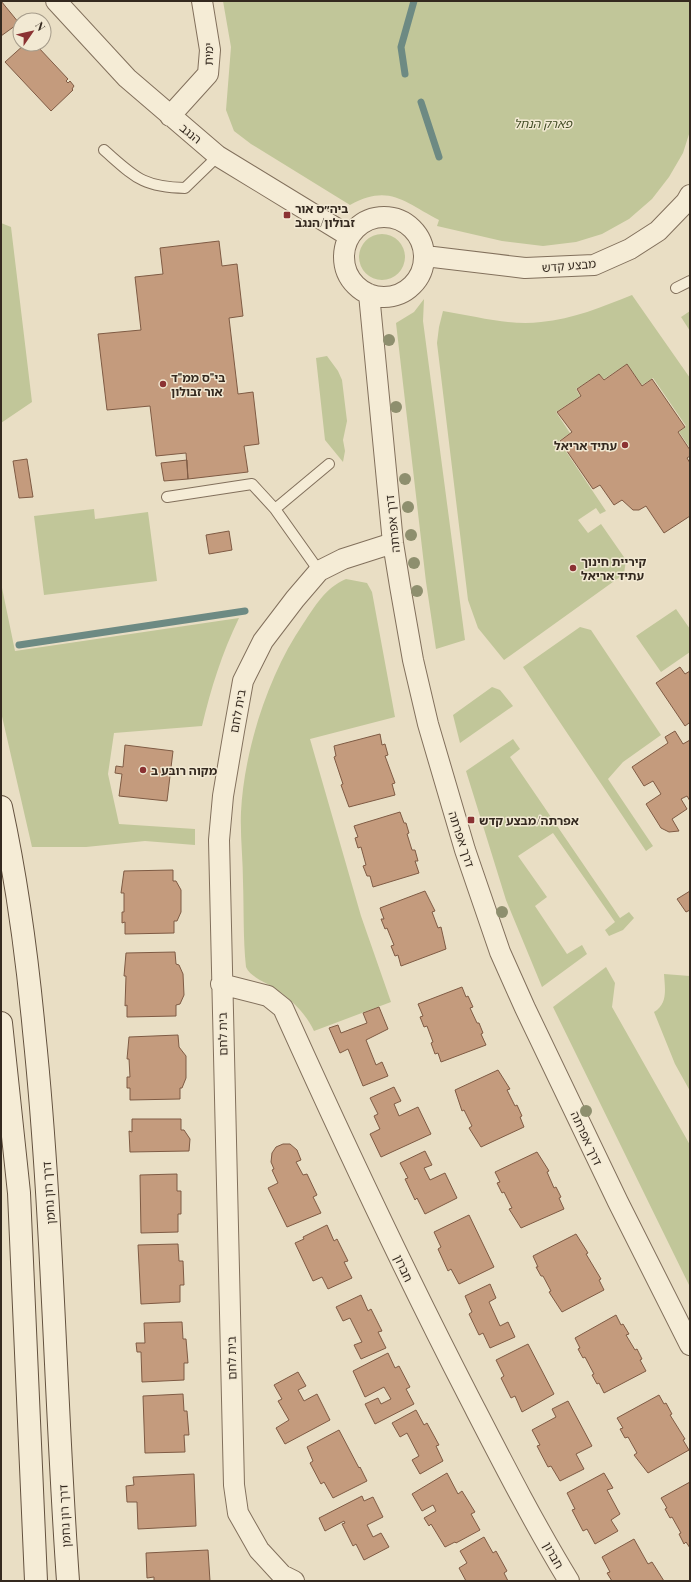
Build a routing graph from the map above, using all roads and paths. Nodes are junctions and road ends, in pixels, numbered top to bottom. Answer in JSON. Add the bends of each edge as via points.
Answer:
{"nodes":[{"id":1,"x":56,"y":1,"type":"edge"},
{"id":2,"x":202,"y":1,"type":"edge"},
{"id":3,"x":170,"y":116,"type":"junction"},
{"id":4,"x":104,"y":150,"type":"dead end"},
{"id":5,"x":218,"y":156,"type":"junction"},
{"id":6,"x":690,"y":195,"type":"edge"},
{"id":7,"x":349,"y":236,"type":"junction"},
{"id":8,"x":425,"y":256,"type":"junction"},
{"id":9,"x":690,"y":281,"type":"edge"},
{"id":10,"x":676,"y":288,"type":"dead end"},
{"id":11,"x":369,"y":294,"type":"junction"},
{"id":12,"x":329,"y":464,"type":"dead end"},
{"id":13,"x":167,"y":497,"type":"dead end"},
{"id":14,"x":276,"y":509,"type":"junction"},
{"id":15,"x":394,"y":543,"type":"junction"},
{"id":16,"x":319,"y":571,"type":"junction"},
{"id":17,"x":1,"y":807,"type":"edge"},
{"id":18,"x":221,"y":984,"type":"junction"},
{"id":19,"x":1,"y":1023,"type":"edge"},
{"id":20,"x":690,"y":1344,"type":"edge"},
{"id":21,"x":285,"y":1579,"type":"edge"},
{"id":22,"x":36,"y":1581,"type":"edge"},
{"id":23,"x":68,"y":1581,"type":"edge"},
{"id":24,"x":569,"y":1581,"type":"edge"}],
"edges":[{"from":1,"to":3,"type":"street","name":"הנגב","via":[[127,78]]},
{"from":2,"to":3,"type":"street","name":"ימית","via":[[210,50],[208,74]]},
{"from":3,"to":5,"type":"street","name":"הנגב"},
{"from":4,"to":5,"type":"lane","via":[[145,182],[162,187],[185,188]]},
{"from":5,"to":7,"type":"street","name":"הנגב"},
{"from":6,"to":8,"type":"street","name":"מבצע קדש","via":[[658,230],[630,249],[594,265],[525,268]]},
{"from":7,"to":8,"type":"street","via":[[359,225],[372,218],[385,216],[399,219],[415,230],[422,242]]},
{"from":7,"to":11,"type":"street","via":[[344,250],[349,276],[357,287]]},
{"from":8,"to":11,"type":"street","via":[[423,270],[409,290],[396,296],[382,297]]},
{"from":9,"to":10,"type":"lane"},
{"from":11,"to":15,"type":"street","name":"דרך אפרתה"},
{"from":12,"to":14,"type":"lane"},
{"from":13,"to":14,"type":"lane","via":[[252,484]]},
{"from":14,"to":16,"type":"lane"},
{"from":15,"to":16,"type":"street","name":"בית לחם","via":[[343,559]]},
{"from":15,"to":20,"type":"street","name":"דרך אפרתה","via":[[413,660],[428,724],[465,850],[500,952],[618,1202]]},
{"from":16,"to":18,"type":"street","name":"בית לחם","via":[[263,641],[243,681],[223,796],[219,840]]},
{"from":17,"to":23,"type":"main road","name":"דרך רון נחמן","via":[[19,903],[40,1084]]},
{"from":18,"to":21,"type":"street","name":"בית לחם","via":[[234,1485],[238,1513],[259,1550]]},
{"from":18,"to":24,"type":"street","name":"חברון","via":[[268,996],[283,1008],[420,1303],[498,1453]]},
{"from":19,"to":22,"type":"main road","via":[[19,1193]]}]}
